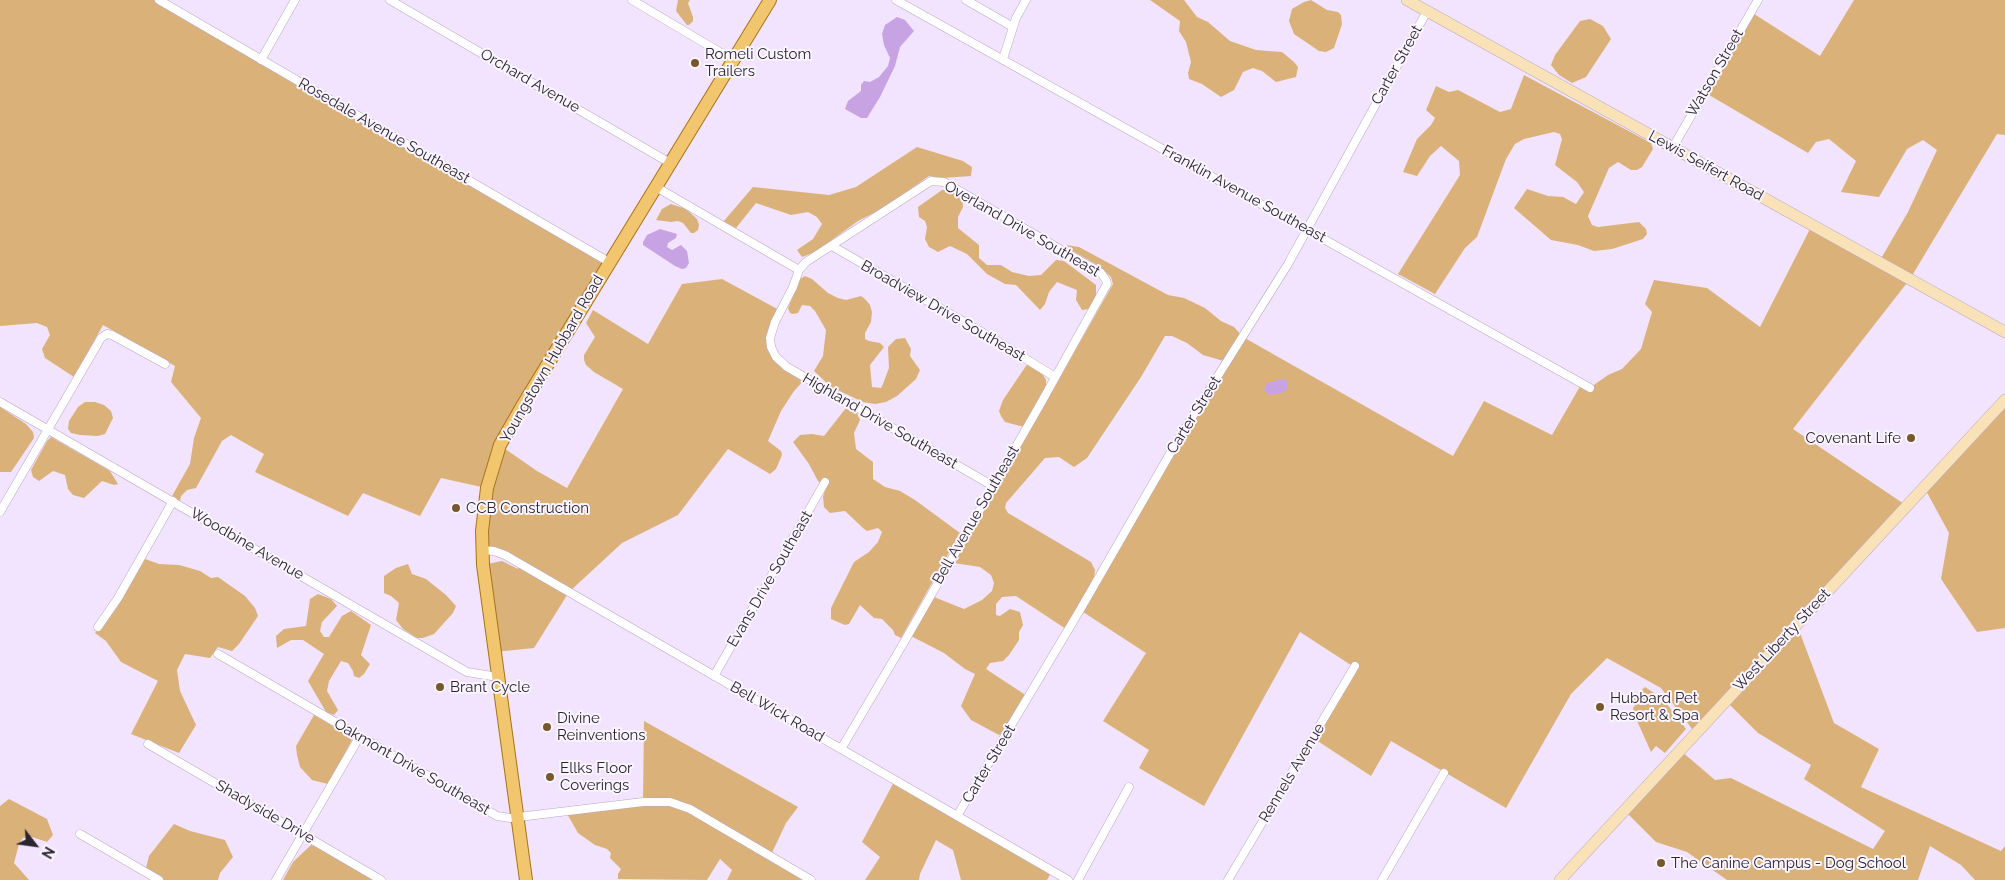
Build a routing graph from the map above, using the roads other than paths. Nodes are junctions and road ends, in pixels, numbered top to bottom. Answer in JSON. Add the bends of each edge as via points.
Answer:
{"nodes":[{"id":1,"x":159,"y":0,"type":"edge"},
{"id":2,"x":295,"y":0,"type":"edge"},
{"id":3,"x":390,"y":0,"type":"edge"},
{"id":4,"x":632,"y":0,"type":"edge"},
{"id":5,"x":770,"y":0,"type":"edge"},
{"id":6,"x":896,"y":0,"type":"edge"},
{"id":7,"x":966,"y":0,"type":"edge"},
{"id":8,"x":1026,"y":0,"type":"edge"},
{"id":9,"x":1407,"y":0,"type":"edge"},
{"id":10,"x":1758,"y":0,"type":"edge"},
{"id":11,"x":1427,"y":11,"type":"junction"},
{"id":12,"x":1013,"y":27,"type":"junction"},
{"id":13,"x":1002,"y":59,"type":"junction"},
{"id":14,"x":262,"y":60,"type":"junction"},
{"id":15,"x":733,"y":60,"type":"junction"},
{"id":16,"x":1673,"y":147,"type":"junction"},
{"id":17,"x":670,"y":163,"type":"junction"},
{"id":18,"x":656,"y":187,"type":"junction"},
{"id":19,"x":1308,"y":229,"type":"junction"},
{"id":20,"x":832,"y":246,"type":"junction"},
{"id":21,"x":609,"y":262,"type":"junction"},
{"id":22,"x":799,"y":270,"type":"junction"},
{"id":23,"x":1106,"y":280,"type":"joint"},
{"id":24,"x":2005,"y":332,"type":"edge"},
{"id":25,"x":165,"y":364,"type":"dead end"},
{"id":26,"x":1054,"y":377,"type":"junction"},
{"id":27,"x":1590,"y":388,"type":"dead end"},
{"id":28,"x":2005,"y":400,"type":"edge"},
{"id":29,"x":0,"y":402,"type":"edge"},
{"id":30,"x":47,"y":429,"type":"junction"},
{"id":31,"x":825,"y":482,"type":"dead end"},
{"id":32,"x":993,"y":486,"type":"junction"},
{"id":33,"x":173,"y":501,"type":"junction"},
{"id":34,"x":0,"y":512,"type":"edge"},
{"id":35,"x":483,"y":550,"type":"junction"},
{"id":36,"x":98,"y":627,"type":"dead end"},
{"id":37,"x":218,"y":654,"type":"dead end"},
{"id":38,"x":1355,"y":666,"type":"dead end"},
{"id":39,"x":714,"y":676,"type":"junction"},
{"id":40,"x":498,"y":677,"type":"junction"},
{"id":41,"x":360,"y":736,"type":"junction"},
{"id":42,"x":148,"y":744,"type":"dead end"},
{"id":43,"x":840,"y":749,"type":"junction"},
{"id":44,"x":1444,"y":773,"type":"dead end"},
{"id":45,"x":1129,"y":787,"type":"dead end"},
{"id":46,"x":957,"y":816,"type":"junction"},
{"id":47,"x":518,"y":818,"type":"junction"},
{"id":48,"x":80,"y":834,"type":"dead end"},
{"id":49,"x":302,"y":834,"type":"junction"},
{"id":50,"x":159,"y":880,"type":"edge"},
{"id":51,"x":276,"y":880,"type":"edge"},
{"id":52,"x":381,"y":880,"type":"edge"},
{"id":53,"x":526,"y":880,"type":"edge"},
{"id":54,"x":811,"y":880,"type":"edge"},
{"id":55,"x":1068,"y":880,"type":"edge"},
{"id":56,"x":1078,"y":880,"type":"edge"},
{"id":57,"x":1228,"y":880,"type":"edge"},
{"id":58,"x":1382,"y":880,"type":"edge"},
{"id":59,"x":1560,"y":880,"type":"edge"}],
"edges":[{"from":1,"to":14,"type":"street","name":"Rosedale Avenue Southeast"},
{"from":2,"to":14,"type":"street"},
{"from":3,"to":17,"type":"street","name":"Orchard Avenue"},
{"from":4,"to":15,"type":"street"},
{"from":5,"to":15,"type":"main road","name":"Youngstown Hubbard Road"},
{"from":6,"to":13,"type":"street","name":"Franklin Avenue Southeast"},
{"from":7,"to":12,"type":"street"},
{"from":8,"to":12,"type":"street"},
{"from":9,"to":11,"type":"street","name":"Lewis Seifert Road"},
{"from":10,"to":16,"type":"street","name":"Watson Street"},
{"from":11,"to":16,"type":"street","name":"Lewis Seifert Road"},
{"from":11,"to":19,"type":"street","name":"Carter Street"},
{"from":12,"to":13,"type":"street"},
{"from":13,"to":19,"type":"street","name":"Franklin Avenue Southeast"},
{"from":14,"to":21,"type":"street","name":"Rosedale Avenue Southeast"},
{"from":15,"to":17,"type":"main road","name":"Youngstown Hubbard Road"},
{"from":16,"to":24,"type":"street","name":"Lewis Seifert Road"},
{"from":17,"to":18,"type":"main road","name":"Youngstown Hubbard Road"},
{"from":18,"to":21,"type":"main road","name":"Youngstown Hubbard Road"},
{"from":18,"to":22,"type":"street"},
{"from":19,"to":27,"type":"street","name":"Franklin Avenue Southeast"},
{"from":19,"to":46,"type":"street","name":"Carter Street","via":[[1171,452]]},
{"from":20,"to":22,"type":"street"},
{"from":20,"to":23,"type":"street","name":"Overland Drive Southeast","via":[[925,183],[937,180],[1101,273]]},
{"from":20,"to":26,"type":"street","name":"Broadview Drive Southeast"},
{"from":21,"to":35,"type":"main road","name":"Youngstown Hubbard Road","via":[[500,445],[486,494]]},
{"from":22,"to":32,"type":"street","name":"Highland Drive Southeast","via":[[771,331],[772,350],[780,362]]},
{"from":23,"to":26,"type":"street","name":"Bell Avenue Southeast","via":[[1106,288]]},
{"from":25,"to":30,"type":"street","via":[[108,334],[101,338]]},
{"from":26,"to":32,"type":"street","name":"Bell Avenue Southeast"},
{"from":28,"to":59,"type":"street","name":"West Liberty Street"},
{"from":29,"to":30,"type":"street","name":"Woodbine Avenue"},
{"from":30,"to":33,"type":"street","name":"Woodbine Avenue"},
{"from":30,"to":34,"type":"street"},
{"from":31,"to":39,"type":"street","name":"Evans Drive Southeast"},
{"from":32,"to":43,"type":"street","name":"Bell Avenue Southeast"},
{"from":33,"to":36,"type":"street"},
{"from":33,"to":40,"type":"street","name":"Woodbine Avenue","via":[[467,672]]},
{"from":35,"to":39,"type":"street","name":"Bell Wick Road","via":[[494,550],[504,555]]},
{"from":35,"to":40,"type":"main road","name":"Youngstown Hubbard Road"},
{"from":37,"to":41,"type":"street","name":"Oakmont Drive Southeast"},
{"from":38,"to":57,"type":"street","name":"Rennels Avenue"},
{"from":39,"to":43,"type":"street","name":"Bell Wick Road"},
{"from":40,"to":47,"type":"main road","name":"Youngstown Hubbard Road"},
{"from":41,"to":47,"type":"street","name":"Oakmont Drive Southeast","via":[[496,816]]},
{"from":41,"to":49,"type":"street"},
{"from":42,"to":49,"type":"street","name":"Shadyside Drive"},
{"from":43,"to":46,"type":"street","name":"Bell Wick Road"},
{"from":44,"to":58,"type":"street"},
{"from":45,"to":56,"type":"street"},
{"from":46,"to":55,"type":"street","name":"Bell Wick Road"},
{"from":47,"to":53,"type":"main road","name":"Youngstown Hubbard Road"},
{"from":47,"to":54,"type":"street","name":"Oakmont Drive Southeast","via":[[643,802],[670,802],[690,809]]},
{"from":48,"to":50,"type":"street"},
{"from":49,"to":51,"type":"street"},
{"from":49,"to":52,"type":"street","name":"Shadyside Drive"}]}
